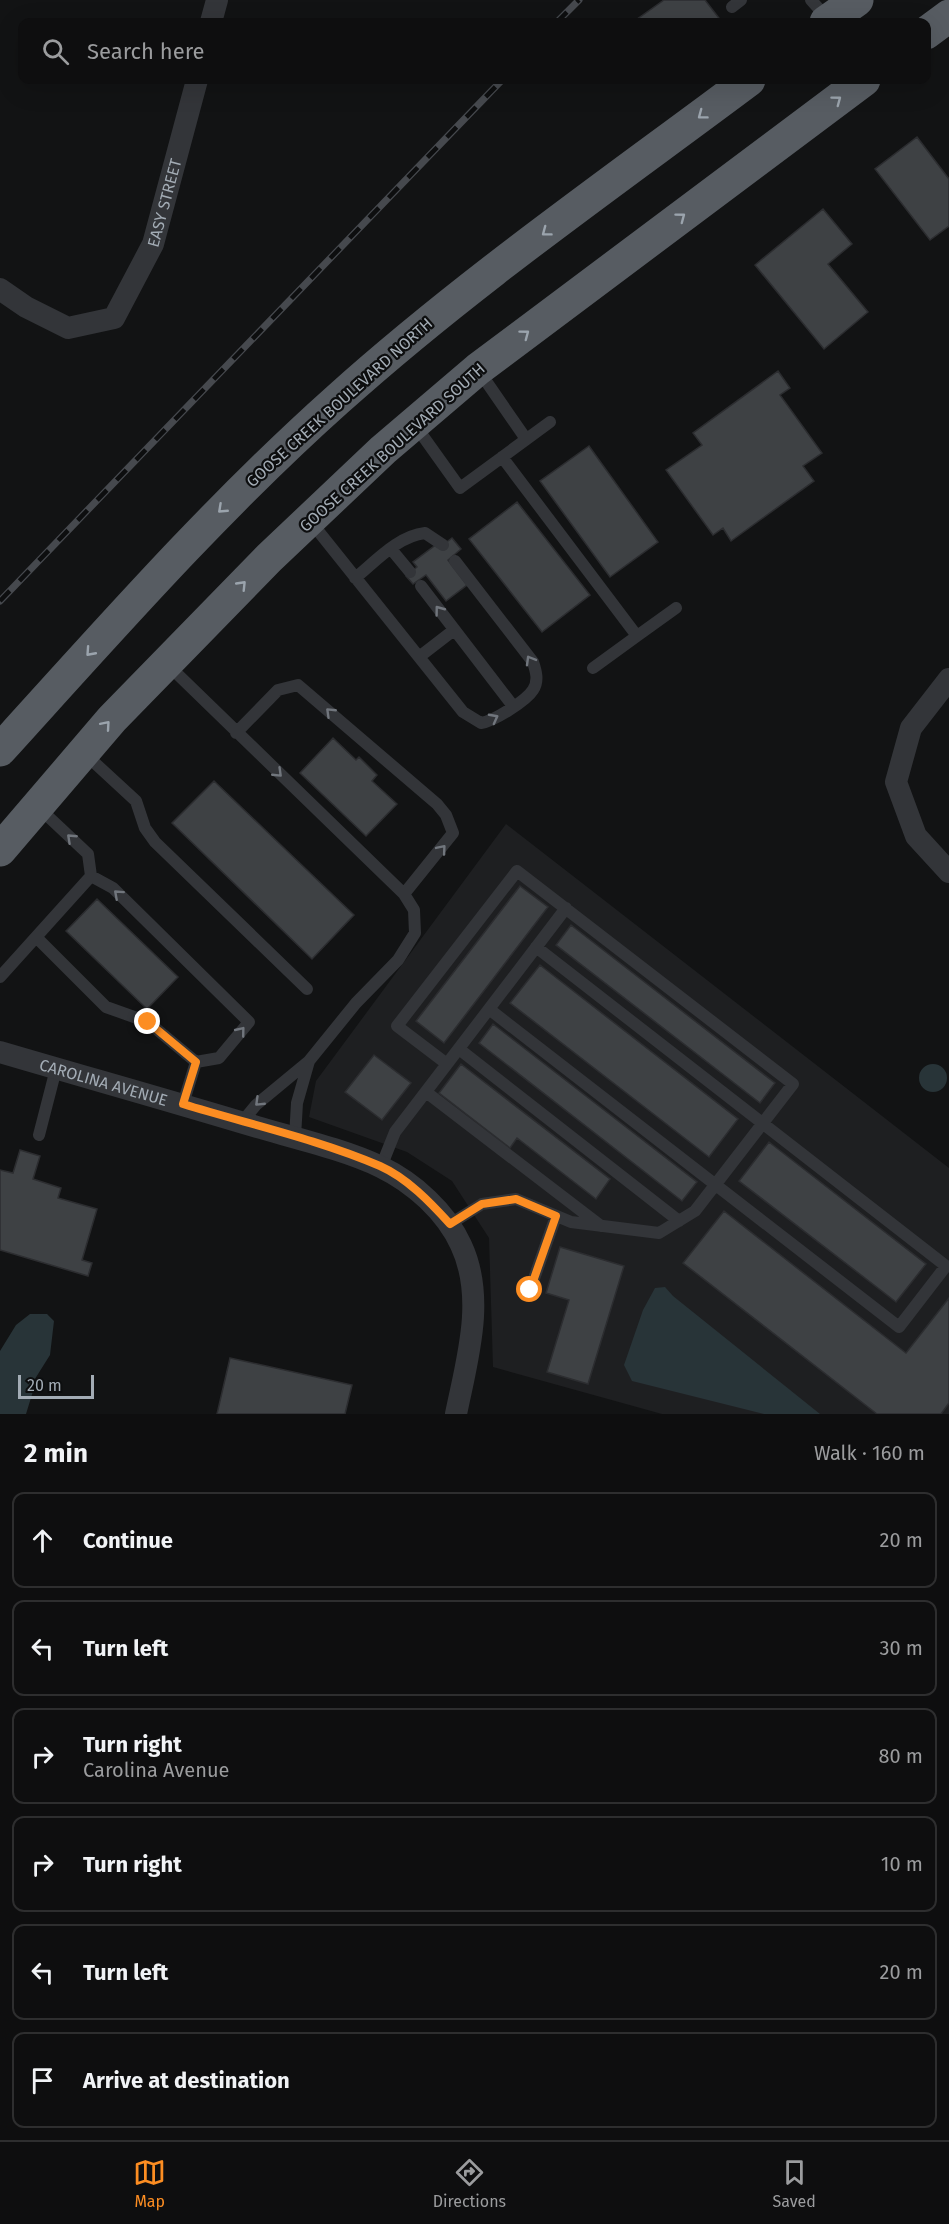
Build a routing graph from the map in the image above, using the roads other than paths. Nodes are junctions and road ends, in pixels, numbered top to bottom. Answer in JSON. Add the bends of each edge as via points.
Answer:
{"nodes":[{"id":1,"x":216,"y":0,"type":"edge"},
{"id":2,"x":856,"y":0,"type":"edge"},
{"id":3,"x":822,"y":14,"type":"edge"},
{"id":4,"x":949,"y":16,"type":"edge"},
{"id":5,"x":212,"y":18,"type":"edge"},
{"id":6,"x":931,"y":30,"type":"edge"},
{"id":7,"x":196,"y":84,"type":"edge"},
{"id":8,"x":744,"y":84,"type":"edge"},
{"id":9,"x":859,"y":84,"type":"edge"},
{"id":10,"x":0,"y":288,"type":"edge"},
{"id":11,"x":478,"y":369,"type":"junction"},
{"id":12,"x":550,"y":422,"type":"dead end"},
{"id":13,"x":415,"y":424,"type":"junction"},
{"id":14,"x":526,"y":439,"type":"junction"},
{"id":15,"x":502,"y":457,"type":"junction"},
{"id":16,"x":309,"y":520,"type":"junction"},
{"id":17,"x":443,"y":545,"type":"dead end"},
{"id":18,"x":391,"y":549,"type":"junction"},
{"id":19,"x":455,"y":561,"type":"dead end"},
{"id":20,"x":410,"y":572,"type":"dead end"},
{"id":21,"x":356,"y":578,"type":"junction"},
{"id":22,"x":421,"y":586,"type":"dead end"},
{"id":23,"x":676,"y":608,"type":"dead end"},
{"id":24,"x":454,"y":630,"type":"junction"},
{"id":25,"x":637,"y":636,"type":"junction"},
{"id":26,"x":419,"y":657,"type":"junction"},
{"id":27,"x":166,"y":663,"type":"junction"},
{"id":28,"x":593,"y":668,"type":"dead end"},
{"id":29,"x":949,"y":679,"type":"edge"},
{"id":30,"x":513,"y":706,"type":"junction"},
{"id":31,"x":236,"y":732,"type":"junction"},
{"id":32,"x":0,"y":750,"type":"edge"},
{"id":33,"x":83,"y":752,"type":"junction"},
{"id":34,"x":37,"y":806,"type":"junction"},
{"id":35,"x":0,"y":850,"type":"edge"},
{"id":36,"x":949,"y":872,"type":"edge"},
{"id":37,"x":91,"y":876,"type":"junction"},
{"id":38,"x":404,"y":894,"type":"junction"},
{"id":39,"x":566,"y":908,"type":"junction"},
{"id":40,"x":36,"y":937,"type":"junction"},
{"id":41,"x":536,"y":947,"type":"junction"},
{"id":42,"x":0,"y":977,"type":"edge"},
{"id":43,"x":307,"y":989,"type":"dead end"},
{"id":44,"x":489,"y":1009,"type":"junction"},
{"id":45,"x":459,"y":1049,"type":"junction"},
{"id":46,"x":0,"y":1052,"type":"edge"},
{"id":47,"x":309,"y":1061,"type":"junction"},
{"id":48,"x":196,"y":1062,"type":"junction"},
{"id":49,"x":447,"y":1064,"type":"junction"},
{"id":50,"x":56,"y":1069,"type":"junction"},
{"id":51,"x":426,"y":1092,"type":"junction"},
{"id":52,"x":183,"y":1104,"type":"junction"},
{"id":53,"x":242,"y":1122,"type":"junction"},
{"id":54,"x":763,"y":1123,"type":"junction"},
{"id":55,"x":39,"y":1135,"type":"dead end"},
{"id":56,"x":295,"y":1137,"type":"junction"},
{"id":57,"x":381,"y":1167,"type":"junction"},
{"id":58,"x":715,"y":1185,"type":"junction"},
{"id":59,"x":556,"y":1216,"type":"junction"},
{"id":60,"x":679,"y":1221,"type":"junction"},
{"id":61,"x":450,"y":1224,"type":"junction"},
{"id":62,"x":602,"y":1226,"type":"junction"},
{"id":63,"x":948,"y":1264,"type":"edge"},
{"id":64,"x":530,"y":1290,"type":"dead end"},
{"id":65,"x":456,"y":1414,"type":"edge"}],
"edges":[{"from":1,"to":5,"type":"street"},
{"from":2,"to":3,"type":"highway"},
{"from":4,"to":6,"type":"highway"},
{"from":7,"to":10,"type":"street","name":"EASY STREET","via":[[153,244],[114,318],[68,328],[26,307]]},
{"from":8,"to":32,"type":"highway","name":"GOOSE CREEK BOULEVARD NORTH","one_way":true,"via":[[436,314],[336,400],[212,518]]},
{"from":11,"to":9,"type":"highway","name":"GOOSE CREEK BOULEVARD SOUTH","one_way":true},
{"from":11,"to":13,"type":"highway","name":"GOOSE CREEK BOULEVARD SOUTH"},
{"from":11,"to":14,"type":"lane"},
{"from":12,"to":14,"type":"lane"},
{"from":13,"to":15,"type":"lane","via":[[460,488]]},
{"from":13,"to":16,"type":"highway","name":"GOOSE CREEK BOULEVARD SOUTH"},
{"from":14,"to":15,"type":"lane"},
{"from":15,"to":25,"type":"lane"},
{"from":16,"to":21,"type":"lane"},
{"from":27,"to":16,"type":"highway","name":"GOOSE CREEK BOULEVARD SOUTH","one_way":true},
{"from":17,"to":18,"type":"lane","via":[[425,533],[415,534]]},
{"from":18,"to":20,"type":"lane"},
{"from":18,"to":21,"type":"lane"},
{"from":30,"to":19,"type":"lane","one_way":true,"via":[[533,690],[537,676],[533,662]]},
{"from":21,"to":26,"type":"lane"},
{"from":24,"to":22,"type":"lane","one_way":true},
{"from":23,"to":25,"type":"lane"},
{"from":24,"to":26,"type":"lane"},
{"from":24,"to":30,"type":"lane"},
{"from":25,"to":28,"type":"lane"},
{"from":26,"to":30,"type":"lane","one_way":true,"via":[[473,720],[490,722]]},
{"from":27,"to":31,"type":"lane"},
{"from":33,"to":27,"type":"highway","name":"GOOSE CREEK BOULEVARD SOUTH","one_way":true},
{"from":29,"to":36,"type":"street","via":[[911,728],[896,782],[916,836]]},
{"from":31,"to":38,"type":"lane","one_way":true},
{"from":38,"to":31,"type":"lane","one_way":true,"via":[[453,833],[437,804],[298,685],[278,690]]},
{"from":33,"to":34,"type":"highway","name":"GOOSE CREEK BOULEVARD SOUTH"},
{"from":33,"to":43,"type":"lane","via":[[136,801],[145,828],[155,842]]},
{"from":34,"to":35,"type":"highway","name":"GOOSE CREEK BOULEVARD SOUTH"},
{"from":37,"to":34,"type":"lane","one_way":true,"via":[[88,854]]},
{"from":37,"to":40,"type":"lane"},
{"from":48,"to":37,"type":"lane","one_way":true,"via":[[219,1058],[249,1022],[113,888]]},
{"from":38,"to":47,"type":"lane","via":[[414,910],[415,933],[398,960],[356,1003]]},
{"from":39,"to":41,"type":"lane"},
{"from":39,"to":49,"type":"lane","via":[[517,871],[397,1026]]},
{"from":39,"to":54,"type":"lane","via":[[793,1084]]},
{"from":40,"to":42,"type":"lane"},
{"from":40,"to":48,"type":"lane","via":[[106,1007],[148,1022]]},
{"from":41,"to":44,"type":"lane"},
{"from":41,"to":54,"type":"lane"},
{"from":44,"to":45,"type":"lane"},
{"from":44,"to":58,"type":"lane"},
{"from":45,"to":49,"type":"lane"},
{"from":45,"to":60,"type":"lane"},
{"from":46,"to":50,"type":"street","name":"CAROLINA AVENUE"},
{"from":47,"to":53,"type":"lane","one_way":true,"via":[[256,1105]]},
{"from":47,"to":56,"type":"lane","via":[[297,1103]]},
{"from":48,"to":52,"type":"lane"},
{"from":49,"to":51,"type":"lane"},
{"from":50,"to":52,"type":"street","name":"CAROLINA AVENUE"},
{"from":50,"to":55,"type":"lane"},
{"from":51,"to":57,"type":"lane","via":[[395,1132]]},
{"from":51,"to":62,"type":"lane"},
{"from":52,"to":53,"type":"street","name":"CAROLINA AVENUE"},
{"from":53,"to":56,"type":"street","name":"CAROLINA AVENUE"},
{"from":54,"to":58,"type":"lane"},
{"from":54,"to":63,"type":"lane"},
{"from":56,"to":57,"type":"street","name":"CAROLINA AVENUE"},
{"from":57,"to":61,"type":"street","name":"CAROLINA AVENUE","via":[[410,1185]]},
{"from":58,"to":60,"type":"lane","via":[[696,1211]]},
{"from":58,"to":63,"type":"lane","via":[[899,1327]]},
{"from":59,"to":61,"type":"lane","via":[[516,1199],[482,1204]]},
{"from":59,"to":62,"type":"lane"},
{"from":59,"to":64,"type":"lane"},
{"from":60,"to":62,"type":"lane","via":[[659,1233]]},
{"from":61,"to":65,"type":"street","name":"CAROLINA AVENUE","via":[[470,1273],[473,1302],[472,1336]]}]}
